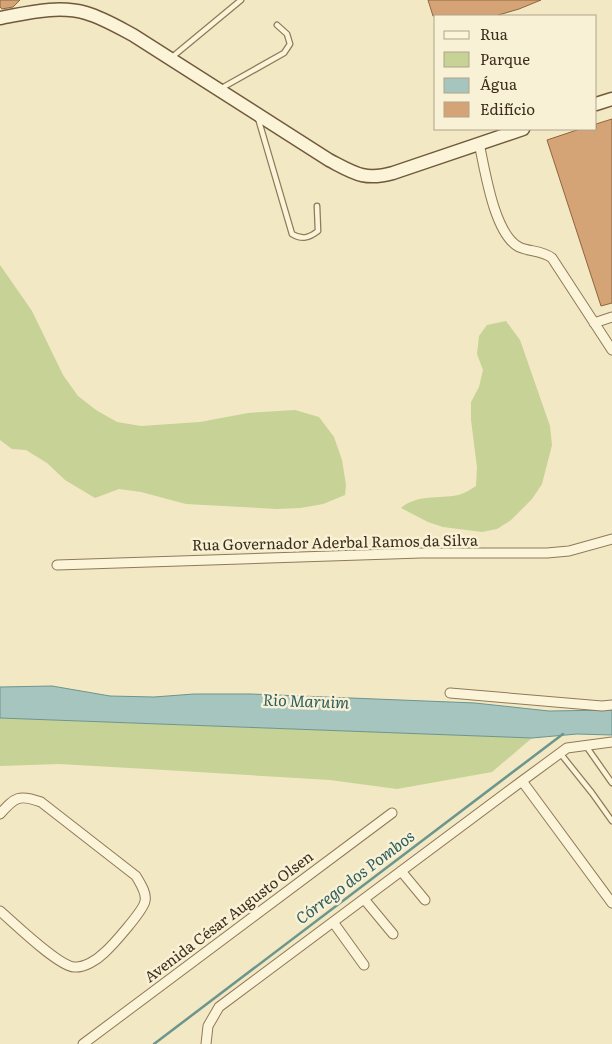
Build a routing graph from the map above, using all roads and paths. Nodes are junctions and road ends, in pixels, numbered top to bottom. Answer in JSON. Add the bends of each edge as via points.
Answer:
{"nodes":[{"id":1,"x":241,"y":0,"type":"edge"},
{"id":2,"x":0,"y":18,"type":"edge"},
{"id":3,"x":277,"y":25,"type":"dead end"},
{"id":4,"x":170,"y":59,"type":"junction"},
{"id":5,"x":218,"y":89,"type":"junction"},
{"id":6,"x":612,"y":99,"type":"edge"},
{"id":7,"x":597,"y":104,"type":"edge"},
{"id":8,"x":257,"y":114,"type":"junction"},
{"id":9,"x":520,"y":130,"type":"edge"},
{"id":10,"x":479,"y":143,"type":"junction"},
{"id":11,"x":317,"y":206,"type":"dead end"},
{"id":12,"x":612,"y":317,"type":"edge"},
{"id":13,"x":594,"y":323,"type":"junction"},
{"id":14,"x":612,"y":350,"type":"edge"},
{"id":15,"x":612,"y":539,"type":"edge"},
{"id":16,"x":57,"y":565,"type":"dead end"},
{"id":17,"x":450,"y":693,"type":"dead end"},
{"id":18,"x":612,"y":705,"type":"edge"},
{"id":19,"x":612,"y":742,"type":"edge"},
{"id":20,"x":585,"y":745,"type":"junction"},
{"id":21,"x":560,"y":753,"type":"junction"},
{"id":22,"x":522,"y":781,"type":"junction"},
{"id":23,"x":612,"y":783,"type":"edge"},
{"id":24,"x":392,"y":813,"type":"dead end"},
{"id":25,"x":0,"y":814,"type":"edge"},
{"id":26,"x":612,"y":821,"type":"edge"},
{"id":27,"x":401,"y":871,"type":"junction"},
{"id":28,"x":364,"y":899,"type":"junction"},
{"id":29,"x":425,"y":900,"type":"dead end"},
{"id":30,"x":612,"y":903,"type":"edge"},
{"id":31,"x":0,"y":911,"type":"edge"},
{"id":32,"x":333,"y":922,"type":"junction"},
{"id":33,"x":393,"y":934,"type":"dead end"},
{"id":34,"x":364,"y":965,"type":"dead end"},
{"id":35,"x":83,"y":1044,"type":"edge"},
{"id":36,"x":206,"y":1044,"type":"edge"}],
"edges":[{"from":1,"to":4,"type":"lane"},
{"from":2,"to":4,"type":"main road","via":[[60,10],[87,13],[114,24]]},
{"from":3,"to":5,"type":"lane","via":[[287,34],[290,44],[284,53]]},
{"from":4,"to":5,"type":"main road"},
{"from":5,"to":8,"type":"main road"},
{"from":6,"to":7,"type":"main road"},
{"from":8,"to":10,"type":"main road","via":[[330,160],[372,177],[393,173]]},
{"from":8,"to":11,"type":"lane","via":[[292,234],[298,238],[310,238],[318,231]]},
{"from":9,"to":10,"type":"main road"},
{"from":10,"to":13,"type":"street","via":[[495,212],[508,239],[519,247],[552,258]]},
{"from":12,"to":13,"type":"street"},
{"from":13,"to":14,"type":"street"},
{"from":15,"to":16,"type":"street","name":"Rua Governador Aderbal Ramos da Silva","via":[[547,553],[420,553]]},
{"from":17,"to":18,"type":"street"},
{"from":19,"to":20,"type":"street"},
{"from":20,"to":21,"type":"street","via":[[567,748]]},
{"from":20,"to":23,"type":"lane"},
{"from":21,"to":22,"type":"street"},
{"from":21,"to":26,"type":"lane"},
{"from":22,"to":27,"type":"street"},
{"from":22,"to":30,"type":"street"},
{"from":24,"to":35,"type":"street","name":"Avenida César Augusto Olsen"},
{"from":25,"to":31,"type":"street","via":[[19,797],[41,802],[136,876],[145,901],[104,953],[84,966],[72,967],[61,962]]},
{"from":27,"to":28,"type":"street"},
{"from":27,"to":29,"type":"street"},
{"from":28,"to":32,"type":"street"},
{"from":28,"to":33,"type":"street"},
{"from":32,"to":34,"type":"street"},
{"from":32,"to":36,"type":"street","via":[[219,1007],[208,1026]]}]}
